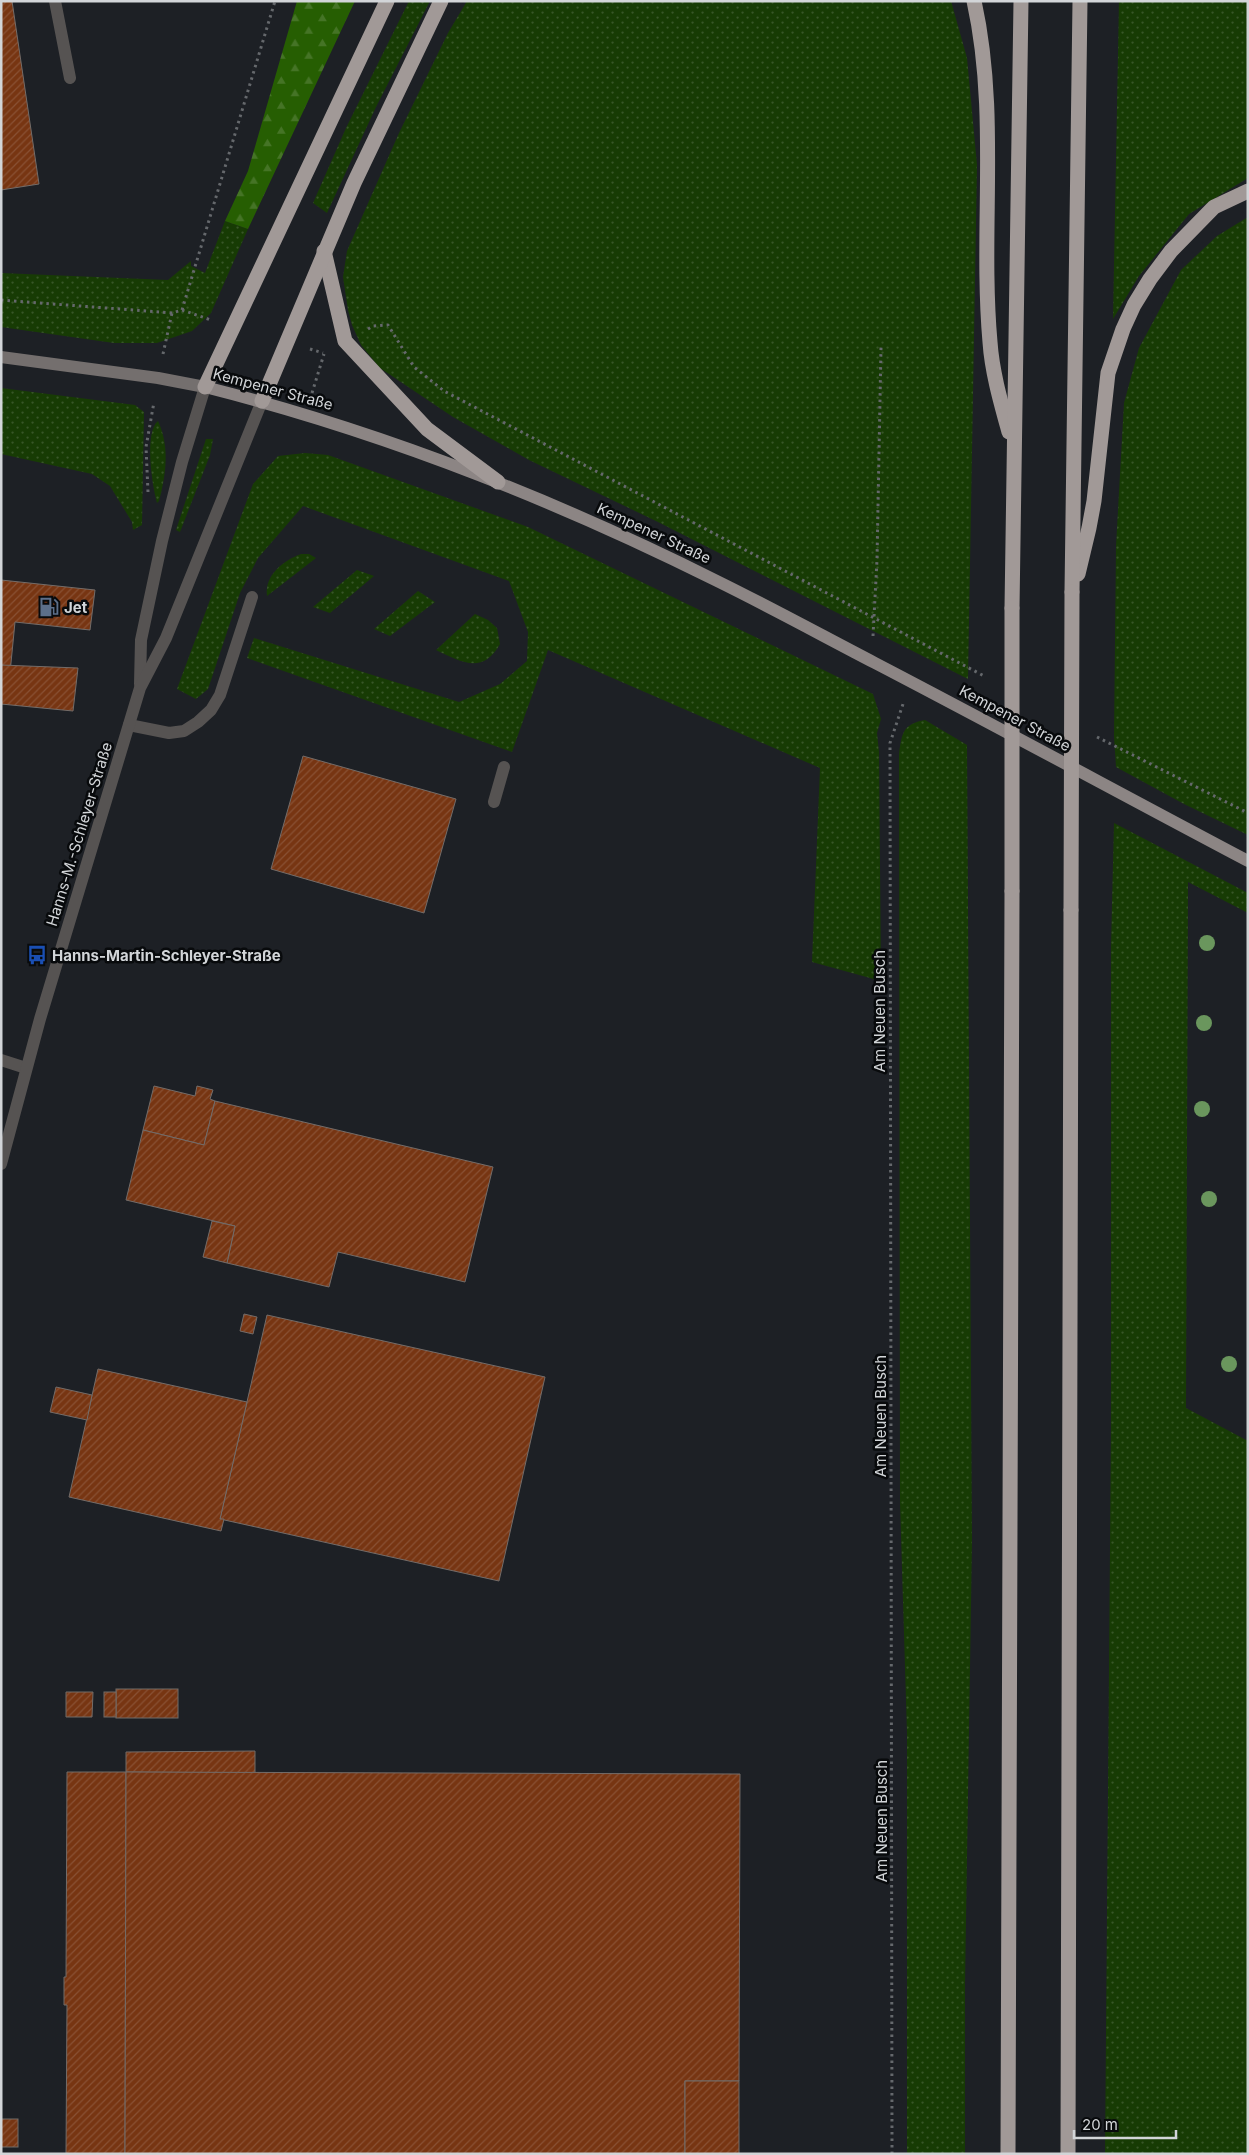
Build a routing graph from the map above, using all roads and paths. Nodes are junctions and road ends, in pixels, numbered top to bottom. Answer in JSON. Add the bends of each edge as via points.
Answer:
{"nodes":[{"id":1,"x":55,"y":1,"type":"edge"},
{"id":2,"x":275,"y":1,"type":"edge"},
{"id":3,"x":387,"y":1,"type":"edge"},
{"id":4,"x":441,"y":1,"type":"edge"},
{"id":5,"x":974,"y":1,"type":"edge"},
{"id":6,"x":1021,"y":1,"type":"edge"},
{"id":7,"x":1080,"y":1,"type":"edge"},
{"id":8,"x":70,"y":78,"type":"dead end"},
{"id":9,"x":1248,"y":190,"type":"edge"},
{"id":10,"x":324,"y":251,"type":"junction"},
{"id":11,"x":1,"y":300,"type":"edge"},
{"id":12,"x":172,"y":313,"type":"junction"},
{"id":13,"x":345,"y":341,"type":"junction"},
{"id":14,"x":881,"y":347,"type":"dead end"},
{"id":15,"x":1,"y":357,"type":"edge"},
{"id":16,"x":158,"y":378,"type":"junction"},
{"id":17,"x":205,"y":387,"type":"junction"},
{"id":18,"x":262,"y":401,"type":"junction"},
{"id":19,"x":306,"y":414,"type":"junction"},
{"id":20,"x":1013,"y":449,"type":"junction"},
{"id":21,"x":498,"y":482,"type":"junction"},
{"id":22,"x":148,"y":501,"type":"dead end"},
{"id":23,"x":1072,"y":592,"type":"junction"},
{"id":24,"x":252,"y":597,"type":"dead end"},
{"id":25,"x":874,"y":616,"type":"junction"},
{"id":26,"x":872,"y":662,"type":"junction"},
{"id":27,"x":987,"y":678,"type":"dead end"},
{"id":28,"x":914,"y":683,"type":"junction"},
{"id":29,"x":140,"y":688,"type":"junction"},
{"id":30,"x":129,"y":725,"type":"junction"},
{"id":31,"x":1092,"y":735,"type":"dead end"},
{"id":32,"x":504,"y":767,"type":"dead end"},
{"id":33,"x":494,"y":802,"type":"dead end"},
{"id":34,"x":1248,"y":813,"type":"edge"},
{"id":35,"x":1248,"y":861,"type":"edge"},
{"id":36,"x":1,"y":1060,"type":"edge"},
{"id":37,"x":26,"y":1068,"type":"junction"},
{"id":38,"x":1,"y":1164,"type":"edge"},
{"id":39,"x":892,"y":2154,"type":"edge"},
{"id":40,"x":1008,"y":2154,"type":"edge"},
{"id":41,"x":1068,"y":2154,"type":"edge"}],
"edges":[{"from":1,"to":8,"type":"street"},
{"from":2,"to":12,"type":"path","via":[[184,309]]},
{"from":3,"to":17,"type":"highway"},
{"from":4,"to":10,"type":"highway"},
{"from":5,"to":20,"type":"highway","via":[[987,89],[990,344]]},
{"from":6,"to":20,"type":"highway"},
{"from":7,"to":23,"type":"highway"},
{"from":9,"to":23,"type":"highway","via":[[1214,207],[1171,251],[1138,298],[1123,329],[1108,373],[1091,519]]},
{"from":10,"to":13,"type":"highway"},
{"from":10,"to":18,"type":"highway"},
{"from":11,"to":12,"type":"path"},
{"from":12,"to":16,"type":"path"},
{"from":13,"to":19,"type":"path","via":[[324,353]]},
{"from":13,"to":21,"type":"highway","via":[[427,429]]},
{"from":13,"to":25,"type":"path","via":[[373,326],[388,325],[414,367],[444,391]]},
{"from":14,"to":25,"type":"path"},
{"from":15,"to":16,"type":"main road","name":"Kempener Straße"},
{"from":16,"to":17,"type":"main road","name":"Kempener Straße"},
{"from":16,"to":22,"type":"path","via":[[146,447]]},
{"from":17,"to":18,"type":"main road","name":"Kempener Straße"},
{"from":17,"to":29,"type":"street","name":"Hanns-M.-Schleyer-Straße","via":[[162,541],[141,640]]},
{"from":18,"to":19,"type":"main road","name":"Kempener Straße"},
{"from":18,"to":29,"type":"street","name":"Hanns-M.-Schleyer-Straße","via":[[166,638]]},
{"from":19,"to":21,"type":"main road","name":"Kempener Straße","via":[[372,434]]},
{"from":20,"to":40,"type":"highway","bridge":true},
{"from":21,"to":26,"type":"main road","name":"Kempener Straße","via":[[683,564]]},
{"from":23,"to":41,"type":"highway","bridge":true},
{"from":24,"to":30,"type":"street","via":[[220,695],[211,710],[184,731],[168,733]]},
{"from":25,"to":26,"type":"path"},
{"from":25,"to":27,"type":"path"},
{"from":26,"to":28,"type":"main road","name":"Kempener Straße"},
{"from":28,"to":35,"type":"main road","name":"Kempener Straße"},
{"from":28,"to":39,"type":"path","name":"Am Neuen Busch","via":[[899,712],[890,744]]},
{"from":29,"to":30,"type":"street","name":"Hanns-M.-Schleyer-Straße"},
{"from":30,"to":37,"type":"street","name":"Hanns-M.-Schleyer-Straße"},
{"from":31,"to":34,"type":"path"},
{"from":32,"to":33,"type":"street"},
{"from":36,"to":37,"type":"street"},
{"from":37,"to":38,"type":"street","name":"Hanns-M.-Schleyer-Straße"}]}
